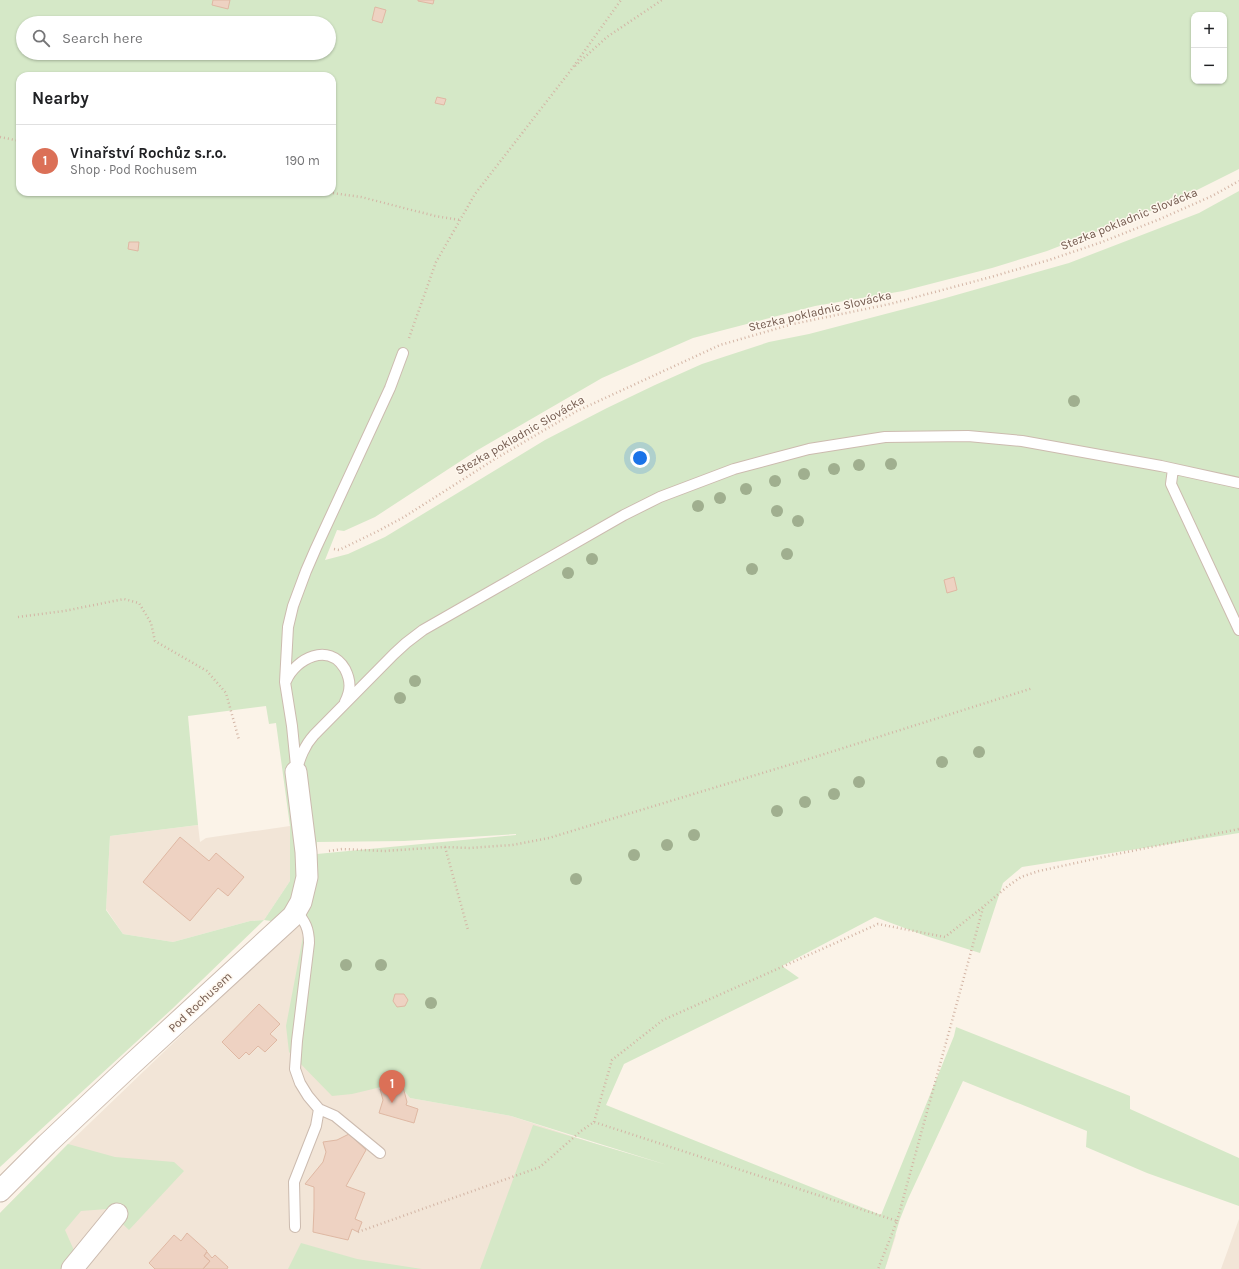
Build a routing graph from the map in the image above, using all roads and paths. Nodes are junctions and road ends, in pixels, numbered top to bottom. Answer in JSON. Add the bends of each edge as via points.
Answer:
{"nodes":[{"id":1,"x":621,"y":0,"type":"edge"},
{"id":2,"x":662,"y":0,"type":"edge"},
{"id":3,"x":571,"y":70,"type":"junction"},
{"id":4,"x":0,"y":137,"type":"edge"},
{"id":5,"x":16,"y":140,"type":"edge"},
{"id":6,"x":1239,"y":181,"type":"edge"},
{"id":7,"x":336,"y":194,"type":"edge"},
{"id":8,"x":460,"y":220,"type":"junction"},
{"id":9,"x":403,"y":353,"type":"joint"},
{"id":10,"x":1173,"y":469,"type":"junction"},
{"id":11,"x":1239,"y":483,"type":"edge"},
{"id":12,"x":316,"y":548,"type":"junction"},
{"id":13,"x":18,"y":617,"type":"dead end"},
{"id":14,"x":1239,"y":630,"type":"edge"},
{"id":15,"x":285,"y":682,"type":"junction"},
{"id":16,"x":1033,"y":688,"type":"dead end"},
{"id":17,"x":344,"y":706,"type":"junction"},
{"id":18,"x":239,"y":740,"type":"dead end"},
{"id":19,"x":296,"y":772,"type":"junction"},
{"id":20,"x":1239,"y":829,"type":"edge"},
{"id":21,"x":445,"y":847,"type":"junction"},
{"id":22,"x":306,"y":852,"type":"junction"},
{"id":23,"x":983,"y":907,"type":"junction"},
{"id":24,"x":296,"y":910,"type":"junction"},
{"id":25,"x":468,"y":930,"type":"dead end"},
{"id":26,"x":319,"y":1109,"type":"junction"},
{"id":27,"x":594,"y":1122,"type":"junction"},
{"id":28,"x":380,"y":1153,"type":"dead end"},
{"id":29,"x":0,"y":1191,"type":"edge"},
{"id":30,"x":117,"y":1214,"type":"dead end"},
{"id":31,"x":896,"y":1221,"type":"junction"},
{"id":32,"x":295,"y":1227,"type":"dead end"},
{"id":33,"x":358,"y":1232,"type":"dead end"},
{"id":34,"x":72,"y":1269,"type":"edge"},
{"id":35,"x":878,"y":1269,"type":"edge"}],
"edges":[{"from":1,"to":3,"type":"path"},
{"from":2,"to":3,"type":"path","via":[[607,37]]},
{"from":3,"to":8,"type":"path","via":[[475,194]]},
{"from":4,"to":5,"type":"path"},
{"from":6,"to":12,"type":"path","name":"Stezka pokladnic Slovácka","via":[[1160,219],[1049,260],[890,304],[793,324],[720,345],[577,411],[378,531],[339,550]]},
{"from":7,"to":8,"type":"path"},
{"from":8,"to":9,"type":"path","via":[[436,262]]},
{"from":9,"to":12,"type":"lane","via":[[390,388]]},
{"from":10,"to":11,"type":"lane"},
{"from":10,"to":14,"type":"lane","via":[[1171,484]]},
{"from":10,"to":17,"type":"lane","via":[[1022,441],[968,436],[885,437],[771,458],[660,497],[463,606],[406,643]]},
{"from":12,"to":15,"type":"lane","via":[[293,606],[288,627]]},
{"from":13,"to":18,"type":"path","via":[[124,599],[139,603],[151,623],[155,641],[207,671],[226,693]]},
{"from":15,"to":17,"type":"lane","via":[[292,669],[306,659],[316,655],[333,657],[342,665],[349,678],[349,692]]},
{"from":15,"to":19,"type":"lane"},
{"from":16,"to":21,"type":"path","via":[[549,838],[512,845]]},
{"from":17,"to":19,"type":"lane","via":[[306,745]]},
{"from":19,"to":22,"type":"street","name":"Pod Rochusem"},
{"from":20,"to":23,"type":"path","via":[[1039,871],[1014,881]]},
{"from":21,"to":22,"type":"path"},
{"from":21,"to":25,"type":"path"},
{"from":22,"to":24,"type":"street","name":"Pod Rochusem","via":[[307,877],[301,902]]},
{"from":23,"to":27,"type":"path","via":[[945,937],[878,924],[663,1020],[612,1060]]},
{"from":23,"to":31,"type":"path"},
{"from":24,"to":26,"type":"lane","via":[[306,924],[309,943],[295,1068],[300,1083]]},
{"from":24,"to":29,"type":"street","name":"Pod Rochusem"},
{"from":26,"to":28,"type":"lane","via":[[335,1116]]},
{"from":26,"to":32,"type":"lane","via":[[316,1126],[294,1182]]},
{"from":27,"to":31,"type":"path"},
{"from":27,"to":33,"type":"path","via":[[540,1167]]},
{"from":30,"to":34,"type":"street"},
{"from":31,"to":35,"type":"path"}]}
